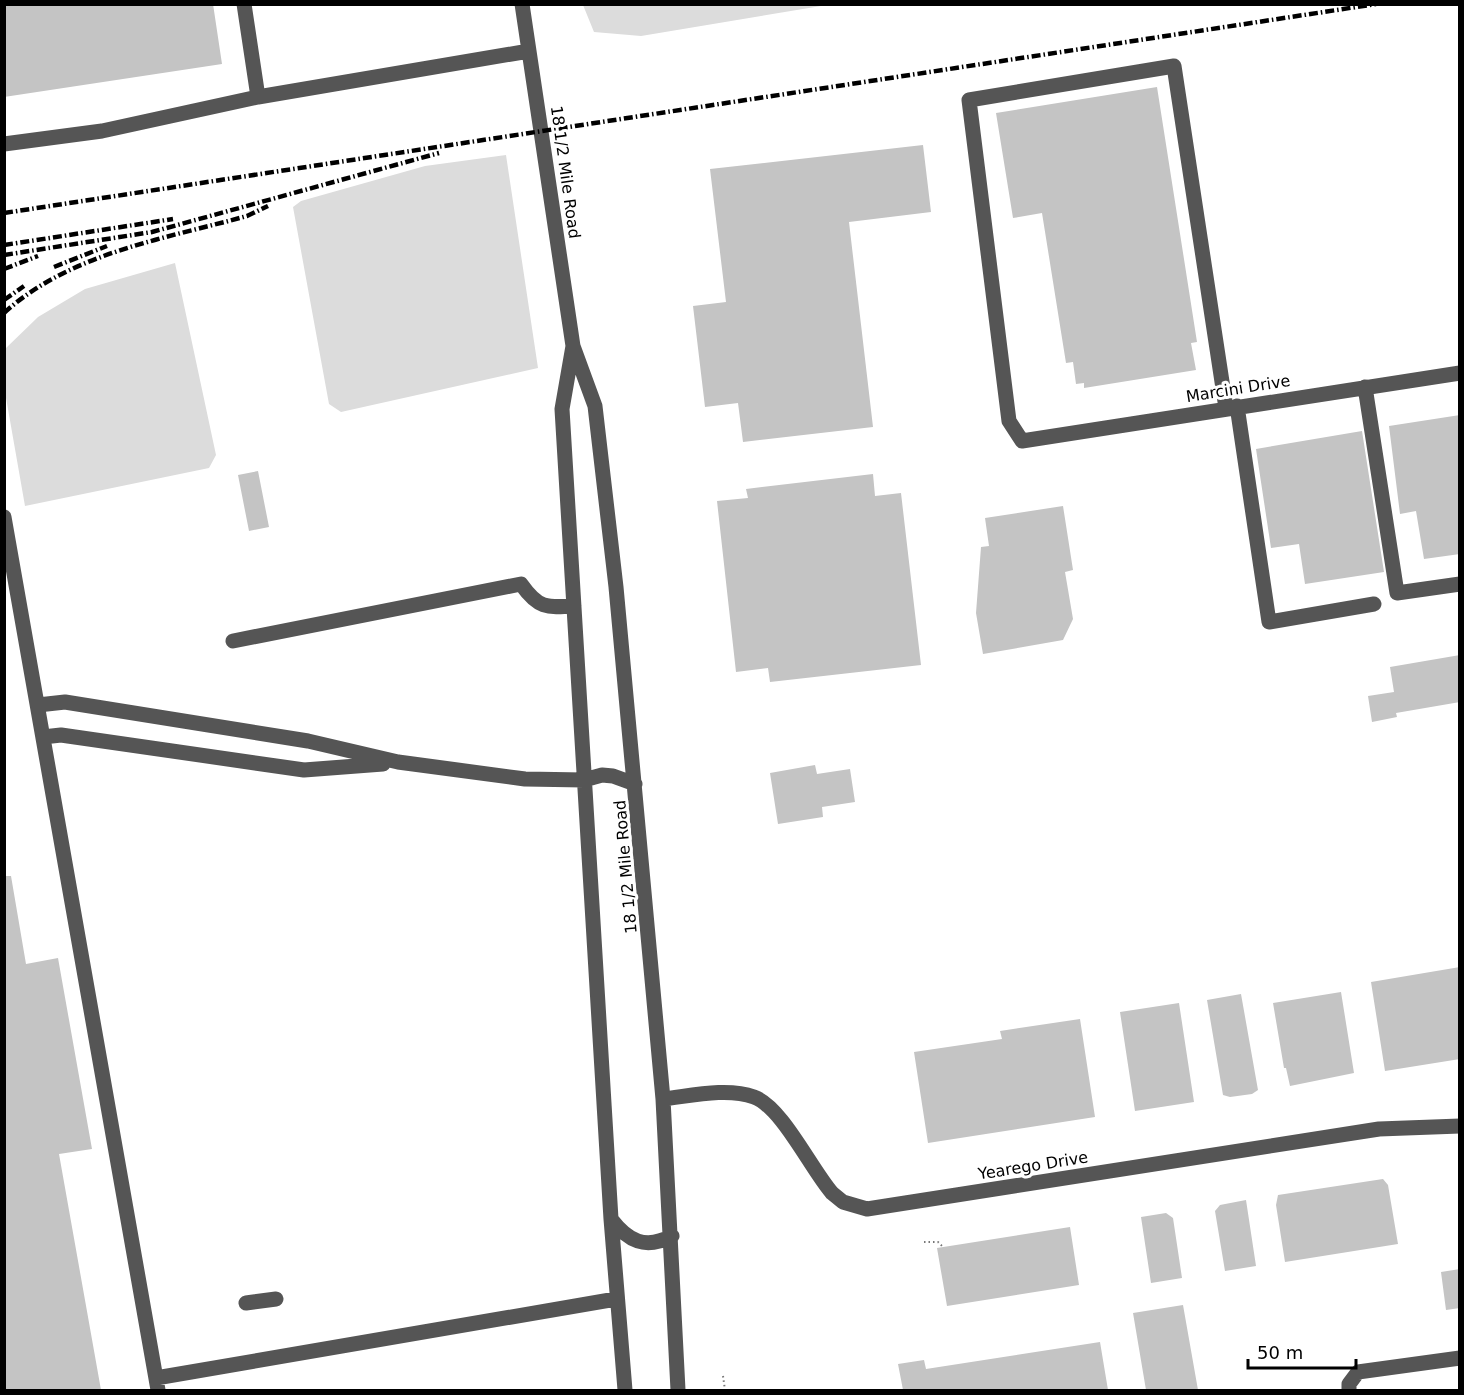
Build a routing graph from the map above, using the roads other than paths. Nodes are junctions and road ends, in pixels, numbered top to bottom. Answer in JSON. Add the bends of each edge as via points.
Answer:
{"nodes":[{"id":1,"x":244,"y":4,"type":"edge"},
{"id":2,"x":522,"y":4,"type":"edge"},
{"id":3,"x":529,"y":51,"type":"junction"},
{"id":4,"x":258,"y":97,"type":"junction"},
{"id":5,"x":4,"y":144,"type":"edge"},
{"id":6,"x":573,"y":346,"type":"junction"},
{"id":7,"x":1460,"y":373,"type":"edge"},
{"id":8,"x":1365,"y":387,"type":"junction"},
{"id":9,"x":1231,"y":407,"type":"junction"},
{"id":10,"x":4,"y":517,"type":"edge"},
{"id":11,"x":10,"y":584,"type":"edge"},
{"id":12,"x":1460,"y":584,"type":"edge"},
{"id":13,"x":1374,"y":604,"type":"dead end"},
{"id":14,"x":574,"y":606,"type":"junction"},
{"id":15,"x":234,"y":641,"type":"dead end"},
{"id":16,"x":38,"y":705,"type":"junction"},
{"id":17,"x":43,"y":737,"type":"junction"},
{"id":18,"x":398,"y":762,"type":"junction"},
{"id":19,"x":584,"y":780,"type":"junction"},
{"id":20,"x":635,"y":784,"type":"junction"},
{"id":21,"x":663,"y":1099,"type":"junction"},
{"id":22,"x":1460,"y":1126,"type":"edge"},
{"id":23,"x":611,"y":1219,"type":"junction"},
{"id":24,"x":672,"y":1236,"type":"junction"},
{"id":25,"x":276,"y":1299,"type":"dead end"},
{"id":26,"x":616,"y":1299,"type":"junction"},
{"id":27,"x":246,"y":1303,"type":"dead end"},
{"id":28,"x":1460,"y":1358,"type":"edge"},
{"id":29,"x":157,"y":1384,"type":"edge"},
{"id":30,"x":625,"y":1390,"type":"edge"},
{"id":31,"x":678,"y":1390,"type":"edge"},
{"id":32,"x":1349,"y":1390,"type":"edge"}],
"edges":[{"from":1,"to":4,"type":"street"},
{"from":2,"to":3,"type":"street","name":"18 1/2 Mile Road"},
{"from":3,"to":4,"type":"street"},
{"from":3,"to":6,"type":"street","name":"18 1/2 Mile Road"},
{"from":4,"to":5,"type":"street","via":[[102,131]]},
{"from":6,"to":14,"type":"street","name":"18 1/2 Mile Road","via":[[562,409]]},
{"from":6,"to":20,"type":"street","name":"18 1/2 Mile Road","via":[[595,406]]},
{"from":7,"to":8,"type":"street","name":"Marcini Drive"},
{"from":8,"to":9,"type":"street","name":"Marcini Drive"},
{"from":8,"to":12,"type":"street","via":[[1397,593]]},
{"from":9,"to":9,"type":"street","name":"Marcini Drive","via":[[1022,441],[1009,421],[969,100],[1174,66]]},
{"from":9,"to":13,"type":"street","via":[[1269,622]]},
{"from":10,"to":11,"type":"street"},
{"from":11,"to":16,"type":"street"},
{"from":14,"to":15,"type":"street","via":[[546,608],[530,597],[521,584]]},
{"from":14,"to":19,"type":"street","name":"18 1/2 Mile Road"},
{"from":16,"to":17,"type":"street"},
{"from":16,"to":18,"type":"street","via":[[65,702],[135,713],[308,741]]},
{"from":17,"to":18,"type":"street","via":[[61,735],[304,770]]},
{"from":17,"to":29,"type":"street"},
{"from":18,"to":19,"type":"street","via":[[505,777]]},
{"from":19,"to":20,"type":"street","via":[[602,775]]},
{"from":19,"to":23,"type":"street","name":"18 1/2 Mile Road"},
{"from":20,"to":21,"type":"street","name":"18 1/2 Mile Road"},
{"from":21,"to":22,"type":"street","name":"Yearego Drive","via":[[722,1094],[755,1097],[780,1118],[832,1193],[843,1202],[867,1209],[1378,1129]]},
{"from":21,"to":24,"type":"street","name":"18 1/2 Mile Road"},
{"from":23,"to":24,"type":"street","via":[[629,1239],[640,1243],[651,1244]]},
{"from":23,"to":26,"type":"street","name":"18 1/2 Mile Road"},
{"from":24,"to":31,"type":"street","name":"18 1/2 Mile Road"},
{"from":25,"to":27,"type":"street"},
{"from":26,"to":29,"type":"street"},
{"from":26,"to":30,"type":"street","name":"18 1/2 Mile Road"},
{"from":28,"to":32,"type":"street","via":[[1358,1372]]}]}
